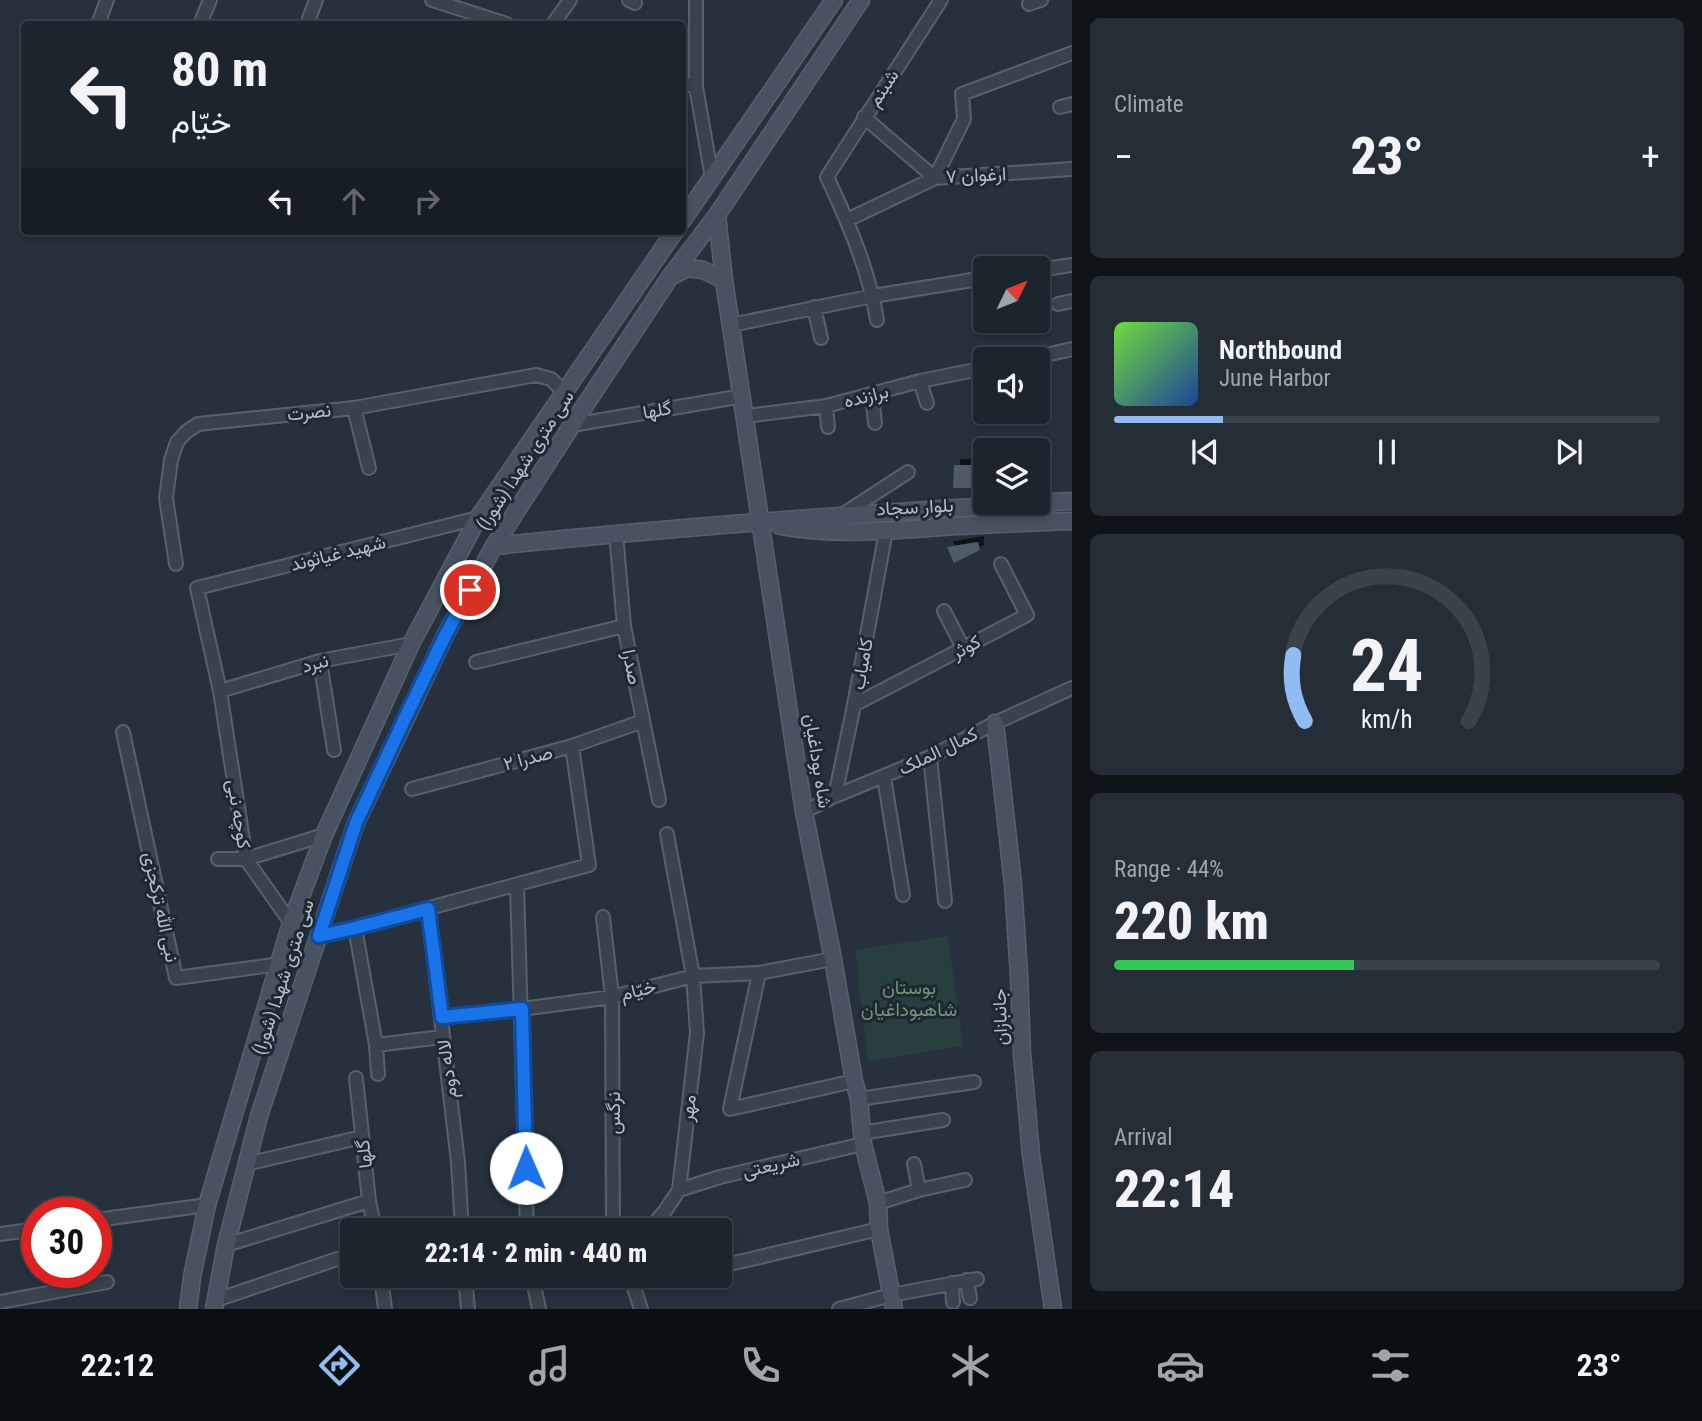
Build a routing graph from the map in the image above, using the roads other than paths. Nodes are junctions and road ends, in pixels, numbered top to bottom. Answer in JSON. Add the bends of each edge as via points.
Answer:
{"nodes":[{"id":1,"x":107,"y":0,"type":"edge"},
{"id":2,"x":210,"y":0,"type":"edge"},
{"id":3,"x":316,"y":0,"type":"edge"},
{"id":4,"x":432,"y":0,"type":"edge"},
{"id":5,"x":570,"y":0,"type":"edge"},
{"id":6,"x":696,"y":0,"type":"edge"},
{"id":7,"x":834,"y":0,"type":"edge"},
{"id":8,"x":861,"y":0,"type":"edge"},
{"id":9,"x":941,"y":0,"type":"edge"},
{"id":10,"x":460,"y":4,"type":"edge"},
{"id":11,"x":99,"y":21,"type":"edge"},
{"id":12,"x":201,"y":21,"type":"edge"},
{"id":13,"x":308,"y":21,"type":"edge"},
{"id":14,"x":500,"y":21,"type":"edge"},
{"id":15,"x":556,"y":21,"type":"edge"},
{"id":16,"x":1072,"y":53,"type":"edge"},
{"id":17,"x":796,"y":58,"type":"junction"},
{"id":18,"x":814,"y":71,"type":"junction"},
{"id":19,"x":686,"y":84,"type":"edge"},
{"id":20,"x":696,"y":87,"type":"junction"},
{"id":21,"x":864,"y":117,"type":"junction"},
{"id":22,"x":1072,"y":169,"type":"edge"},
{"id":23,"x":712,"y":178,"type":"junction"},
{"id":24,"x":935,"y":178,"type":"junction"},
{"id":25,"x":686,"y":215,"type":"edge"},
{"id":26,"x":717,"y":215,"type":"junction"},
{"id":27,"x":847,"y":220,"type":"junction"},
{"id":28,"x":673,"y":235,"type":"edge"},
{"id":29,"x":1072,"y":265,"type":"edge"},
{"id":30,"x":1050,"y":268,"type":"edge"},
{"id":31,"x":670,"y":277,"type":"junction"},
{"id":32,"x":724,"y":280,"type":"junction"},
{"id":33,"x":973,"y":280,"type":"edge"},
{"id":34,"x":873,"y":296,"type":"junction"},
{"id":35,"x":1072,"y":301,"type":"edge"},
{"id":36,"x":1058,"y":304,"type":"dead end"},
{"id":37,"x":814,"y":307,"type":"junction"},
{"id":38,"x":877,"y":320,"type":"dead end"},
{"id":39,"x":731,"y":325,"type":"junction"},
{"id":40,"x":821,"y":338,"type":"dead end"},
{"id":41,"x":1072,"y":349,"type":"edge"},
{"id":42,"x":1050,"y":354,"type":"edge"},
{"id":43,"x":973,"y":370,"type":"edge"},
{"id":44,"x":920,"y":381,"type":"junction"},
{"id":45,"x":564,"y":393,"type":"junction"},
{"id":46,"x":872,"y":395,"type":"junction"},
{"id":47,"x":743,"y":396,"type":"junction"},
{"id":48,"x":927,"y":403,"type":"dead end"},
{"id":49,"x":826,"y":406,"type":"junction"},
{"id":50,"x":354,"y":408,"type":"junction"},
{"id":51,"x":746,"y":416,"type":"junction"},
{"id":52,"x":875,"y":423,"type":"dead end"},
{"id":53,"x":572,"y":425,"type":"junction"},
{"id":54,"x":828,"y":428,"type":"dead end"},
{"id":55,"x":369,"y":468,"type":"dead end"},
{"id":56,"x":908,"y":472,"type":"dead end"},
{"id":57,"x":1072,"y":500,"type":"edge"},
{"id":58,"x":1050,"y":501,"type":"edge"},
{"id":59,"x":973,"y":506,"type":"edge"},
{"id":60,"x":842,"y":515,"type":"junction"},
{"id":61,"x":991,"y":515,"type":"edge"},
{"id":62,"x":478,"y":518,"type":"junction"},
{"id":63,"x":1072,"y":521,"type":"edge"},
{"id":64,"x":761,"y":523,"type":"junction"},
{"id":65,"x":991,"y":524,"type":"junction"},
{"id":66,"x":887,"y":531,"type":"junction"},
{"id":67,"x":616,"y":533,"type":"junction"},
{"id":68,"x":494,"y":545,"type":"junction"},
{"id":69,"x":176,"y":564,"type":"dead end"},
{"id":70,"x":1001,"y":564,"type":"dead end"},
{"id":71,"x":197,"y":588,"type":"joint"},
{"id":72,"x":944,"y":611,"type":"dead end"},
{"id":73,"x":624,"y":626,"type":"junction"},
{"id":74,"x":411,"y":644,"type":"junction"},
{"id":75,"x":963,"y":648,"type":"junction"},
{"id":76,"x":320,"y":661,"type":"junction"},
{"id":77,"x":476,"y":662,"type":"dead end"},
{"id":78,"x":1072,"y":688,"type":"edge"},
{"id":79,"x":220,"y":691,"type":"junction"},
{"id":80,"x":855,"y":705,"type":"junction"},
{"id":81,"x":383,"y":707,"type":"junction"},
{"id":82,"x":406,"y":716,"type":"junction"},
{"id":83,"x":643,"y":721,"type":"junction"},
{"id":84,"x":995,"y":723,"type":"junction"},
{"id":85,"x":123,"y":732,"type":"dead end"},
{"id":86,"x":572,"y":746,"type":"junction"},
{"id":87,"x":334,"y":750,"type":"dead end"},
{"id":88,"x":930,"y":757,"type":"junction"},
{"id":89,"x":884,"y":777,"type":"junction"},
{"id":90,"x":412,"y":789,"type":"dead end"},
{"id":91,"x":835,"y":796,"type":"junction"},
{"id":92,"x":659,"y":800,"type":"dead end"},
{"id":93,"x":804,"y":812,"type":"junction"},
{"id":94,"x":667,"y":834,"type":"dead end"},
{"id":95,"x":324,"y":835,"type":"junction"},
{"id":96,"x":218,"y":859,"type":"dead end"},
{"id":97,"x":246,"y":859,"type":"junction"},
{"id":98,"x":517,"y":885,"type":"junction"},
{"id":99,"x":903,"y":895,"type":"dead end"},
{"id":100,"x":945,"y":901,"type":"dead end"},
{"id":101,"x":428,"y":909,"type":"junction"},
{"id":102,"x":603,"y":917,"type":"dead end"},
{"id":103,"x":291,"y":923,"type":"junction"},
{"id":104,"x":355,"y":928,"type":"junction"},
{"id":105,"x":319,"y":936,"type":"junction"},
{"id":106,"x":833,"y":960,"type":"junction"},
{"id":107,"x":280,"y":964,"type":"junction"},
{"id":108,"x":759,"y":973,"type":"junction"},
{"id":109,"x":693,"y":976,"type":"junction"},
{"id":110,"x":612,"y":997,"type":"junction"},
{"id":111,"x":522,"y":1009,"type":"junction"},
{"id":112,"x":442,"y":1017,"type":"junction"},
{"id":113,"x":442,"y":1037,"type":"junction"},
{"id":114,"x":376,"y":1045,"type":"junction"},
{"id":115,"x":378,"y":1074,"type":"dead end"},
{"id":116,"x":356,"y":1077,"type":"dead end"},
{"id":117,"x":854,"y":1081,"type":"junction"},
{"id":118,"x":974,"y":1082,"type":"dead end"},
{"id":119,"x":859,"y":1099,"type":"junction"},
{"id":120,"x":943,"y":1120,"type":"dead end"},
{"id":121,"x":362,"y":1137,"type":"junction"},
{"id":122,"x":862,"y":1139,"type":"junction"},
{"id":123,"x":246,"y":1164,"type":"junction"},
{"id":124,"x":915,"y":1164,"type":"dead end"},
{"id":125,"x":965,"y":1180,"type":"dead end"},
{"id":126,"x":679,"y":1190,"type":"junction"},
{"id":127,"x":919,"y":1190,"type":"junction"},
{"id":128,"x":369,"y":1201,"type":"junction"},
{"id":129,"x":878,"y":1203,"type":"junction"},
{"id":130,"x":207,"y":1205,"type":"junction"},
{"id":131,"x":112,"y":1218,"type":"edge"},
{"id":132,"x":373,"y":1218,"type":"edge"},
{"id":133,"x":461,"y":1218,"type":"edge"},
{"id":134,"x":527,"y":1218,"type":"edge"},
{"id":135,"x":613,"y":1218,"type":"edge"},
{"id":136,"x":658,"y":1218,"type":"edge"},
{"id":137,"x":879,"y":1229,"type":"junction"},
{"id":138,"x":21,"y":1231,"type":"edge"},
{"id":139,"x":0,"y":1234,"type":"edge"},
{"id":140,"x":226,"y":1245,"type":"junction"},
{"id":141,"x":340,"y":1258,"type":"edge"},
{"id":142,"x":734,"y":1263,"type":"dead end"},
{"id":143,"x":952,"y":1283,"type":"junction"},
{"id":144,"x":75,"y":1288,"type":"edge"},
{"id":145,"x":382,"y":1288,"type":"edge"},
{"id":146,"x":467,"y":1288,"type":"edge"},
{"id":147,"x":535,"y":1288,"type":"edge"},
{"id":148,"x":634,"y":1288,"type":"edge"},
{"id":149,"x":970,"y":1298,"type":"dead end"},
{"id":150,"x":0,"y":1302,"type":"edge"},
{"id":151,"x":893,"y":1302,"type":"edge"},
{"id":152,"x":953,"y":1302,"type":"dead end"},
{"id":153,"x":215,"y":1305,"type":"edge"},
{"id":154,"x":188,"y":1309,"type":"edge"},
{"id":155,"x":385,"y":1309,"type":"edge"},
{"id":156,"x":468,"y":1309,"type":"edge"},
{"id":157,"x":539,"y":1309,"type":"edge"},
{"id":158,"x":641,"y":1309,"type":"edge"},
{"id":159,"x":839,"y":1309,"type":"edge"},
{"id":160,"x":1053,"y":1309,"type":"edge"}],
"edges":[{"from":1,"to":11,"type":"street"},
{"from":2,"to":12,"type":"street"},
{"from":3,"to":13,"type":"street"},
{"from":4,"to":10,"type":"street"},
{"from":5,"to":15,"type":"street"},
{"from":6,"to":20,"type":"street"},
{"from":7,"to":17,"type":"main road"},
{"from":8,"to":18,"type":"main road","name":"سی متری شهدا (شورا)"},
{"from":9,"to":21,"type":"street","name":"شبنم"},
{"from":10,"to":14,"type":"street"},
{"from":16,"to":24,"type":"street","via":[[962,94],[964,119]]},
{"from":17,"to":18,"type":"main road"},
{"from":17,"to":23,"type":"main road"},
{"from":18,"to":26,"type":"main road","name":"سی متری شهدا (شورا)"},
{"from":19,"to":20,"type":"street"},
{"from":20,"to":23,"type":"street"},
{"from":21,"to":24,"type":"street"},
{"from":21,"to":27,"type":"street","name":"شبنم","via":[[827,177]]},
{"from":22,"to":24,"type":"street","name":"ارغوان ۷"},
{"from":23,"to":25,"type":"main road"},
{"from":24,"to":27,"type":"street","name":"ارغوان ۷"},
{"from":26,"to":31,"type":"main road","name":"سی متری شهدا (شورا)"},
{"from":26,"to":32,"type":"main road","name":"شاه بوداغیان"},
{"from":27,"to":34,"type":"street"},
{"from":28,"to":45,"type":"main road","name":"سی متری شهدا (شورا)"},
{"from":29,"to":30,"type":"street"},
{"from":31,"to":32,"type":"main road","via":[[688,268]]},
{"from":31,"to":53,"type":"main road","name":"سی متری شهدا (شورا)"},
{"from":32,"to":39,"type":"main road","name":"شاه بوداغیان"},
{"from":33,"to":34,"type":"street"},
{"from":34,"to":37,"type":"street"},
{"from":34,"to":38,"type":"street"},
{"from":35,"to":36,"type":"street"},
{"from":37,"to":39,"type":"street"},
{"from":37,"to":40,"type":"street"},
{"from":39,"to":47,"type":"main road","name":"شاه بوداغیان"},
{"from":41,"to":42,"type":"street"},
{"from":43,"to":44,"type":"street","name":"برازنده"},
{"from":44,"to":46,"type":"street","name":"برازنده"},
{"from":44,"to":48,"type":"street"},
{"from":45,"to":50,"type":"street","name":"نصرت","via":[[551,379],[536,375]]},
{"from":45,"to":62,"type":"main road","name":"سی متری شهدا (شورا)"},
{"from":46,"to":49,"type":"street","name":"برازنده"},
{"from":46,"to":52,"type":"street"},
{"from":47,"to":51,"type":"main road","name":"شاه بوداغیان"},
{"from":47,"to":53,"type":"street","name":"گلها"},
{"from":49,"to":51,"type":"street","name":"برازنده"},
{"from":49,"to":54,"type":"street"},
{"from":50,"to":55,"type":"street"},
{"from":50,"to":69,"type":"street","name":"نصرت","via":[[198,424],[186,432],[171,460],[166,498]]},
{"from":51,"to":64,"type":"main road","name":"شاه بوداغیان"},
{"from":53,"to":68,"type":"main road","name":"سی متری شهدا (شورا)"},
{"from":56,"to":60,"type":"street"},
{"from":57,"to":58,"type":"main road","name":"بلوار سجاد"},
{"from":59,"to":60,"type":"main road","name":"بلوار سجاد"},
{"from":60,"to":64,"type":"main road","name":"بلوار سجاد"},
{"from":61,"to":65,"type":"main road"},
{"from":62,"to":71,"type":"street","name":"شهید غیاثوند"},
{"from":62,"to":74,"type":"main road","name":"سی متری شهدا (شورا)"},
{"from":63,"to":65,"type":"main road","name":"بلوار سجاد"},
{"from":64,"to":66,"type":"main road","name":"بلوار سجاد","via":[[803,531]]},
{"from":64,"to":67,"type":"main road","name":"بلوار سجاد"},
{"from":64,"to":93,"type":"main road","name":"شاه بوداغیان"},
{"from":65,"to":66,"type":"main road","name":"بلوار سجاد"},
{"from":66,"to":80,"type":"street","name":"کامیاب"},
{"from":67,"to":68,"type":"main road","name":"بلوار سجاد"},
{"from":67,"to":73,"type":"street","name":"صدرا"},
{"from":68,"to":82,"type":"main road","name":"سی متری شهدا (شورا)"},
{"from":70,"to":75,"type":"street","name":"کوثر","via":[[1027,615]]},
{"from":71,"to":79,"type":"street","name":"کوچه نبی"},
{"from":72,"to":75,"type":"street"},
{"from":73,"to":77,"type":"street"},
{"from":73,"to":83,"type":"street","name":"صدرا"},
{"from":74,"to":76,"type":"street","name":"نبرد"},
{"from":74,"to":81,"type":"main road","name":"سی متری شهدا (شورا)"},
{"from":75,"to":80,"type":"street","name":"کوثر"},
{"from":76,"to":79,"type":"street","name":"نبرد"},
{"from":76,"to":87,"type":"street"},
{"from":78,"to":84,"type":"street","name":"کمال الملک"},
{"from":79,"to":97,"type":"street","name":"کوچه نبی"},
{"from":80,"to":91,"type":"street","name":"کامیاب"},
{"from":81,"to":82,"type":"main road"},
{"from":81,"to":95,"type":"main road","name":"سی متری شهدا (شورا)"},
{"from":82,"to":105,"type":"main road","name":"سی متری شهدا (شورا)","via":[[356,823]]},
{"from":83,"to":86,"type":"street","name":"صدرا ۲"},
{"from":83,"to":92,"type":"street","name":"صدرا"},
{"from":84,"to":88,"type":"street","name":"کمال الملک"},
{"from":84,"to":160,"type":"main road","name":"جانبازان","via":[[1013,884],[1031,1155]]},
{"from":85,"to":107,"type":"street","name":"نبی الله ترکجزی","via":[[176,978]]},
{"from":86,"to":90,"type":"street","name":"صدرا ۲"},
{"from":86,"to":98,"type":"street","via":[[589,865]]},
{"from":88,"to":89,"type":"street","name":"کمال الملک"},
{"from":88,"to":100,"type":"street"},
{"from":89,"to":91,"type":"street","name":"کمال الملک"},
{"from":89,"to":99,"type":"street"},
{"from":91,"to":93,"type":"street","name":"کمال الملک"},
{"from":93,"to":106,"type":"main road","name":"شاه بوداغیان"},
{"from":94,"to":109,"type":"street","name":"مهر"},
{"from":95,"to":97,"type":"street"},
{"from":95,"to":103,"type":"main road","name":"سی متری شهدا (شورا)"},
{"from":96,"to":97,"type":"street"},
{"from":97,"to":103,"type":"street","name":"کوچه نبی"},
{"from":98,"to":101,"type":"street"},
{"from":98,"to":111,"type":"street"},
{"from":101,"to":104,"type":"street"},
{"from":101,"to":112,"type":"street","name":"لاله دوم"},
{"from":102,"to":110,"type":"street","name":"نرگس"},
{"from":103,"to":107,"type":"main road","name":"سی متری شهدا (شورا)"},
{"from":104,"to":105,"type":"street"},
{"from":104,"to":114,"type":"street"},
{"from":105,"to":123,"type":"main road","name":"سی متری شهدا (شورا)"},
{"from":106,"to":108,"type":"street","name":"خیّام"},
{"from":106,"to":117,"type":"main road","name":"شاه بوداغیان"},
{"from":107,"to":130,"type":"main road","name":"سی متری شهدا (شورا)"},
{"from":108,"to":109,"type":"street","name":"خیّام"},
{"from":108,"to":117,"type":"street","via":[[730,1109]]},
{"from":109,"to":110,"type":"street","name":"خیّام"},
{"from":109,"to":126,"type":"street","name":"مهر","via":[[697,1033]]},
{"from":110,"to":111,"type":"street","name":"خیّام"},
{"from":110,"to":135,"type":"street","name":"نرگس"},
{"from":111,"to":112,"type":"street","name":"خیّام"},
{"from":111,"to":134,"type":"street"},
{"from":112,"to":113,"type":"street","name":"لاله دوم"},
{"from":113,"to":114,"type":"street"},
{"from":113,"to":133,"type":"street","name":"لاله دوم"},
{"from":114,"to":115,"type":"street"},
{"from":116,"to":121,"type":"street","name":"گلها"},
{"from":117,"to":119,"type":"main road","name":"شاه بوداغیان"},
{"from":118,"to":119,"type":"street"},
{"from":119,"to":122,"type":"main road","name":"شاه بوداغیان"},
{"from":120,"to":122,"type":"street","name":"شریعتی"},
{"from":121,"to":123,"type":"street"},
{"from":121,"to":128,"type":"street","name":"گلها"},
{"from":122,"to":126,"type":"street","name":"شریعتی"},
{"from":122,"to":129,"type":"main road","name":"شاه بوداغیان"},
{"from":123,"to":140,"type":"main road","name":"سی متری شهدا (شورا)"},
{"from":124,"to":127,"type":"street"},
{"from":125,"to":127,"type":"street"},
{"from":126,"to":136,"type":"street"},
{"from":127,"to":129,"type":"street"},
{"from":128,"to":132,"type":"street","name":"گلها"},
{"from":128,"to":140,"type":"street"},
{"from":129,"to":137,"type":"main road","name":"شاه بوداغیان"},
{"from":130,"to":131,"type":"street"},
{"from":130,"to":154,"type":"main road","name":"سی متری شهدا (شورا)"},
{"from":137,"to":142,"type":"street"},
{"from":137,"to":151,"type":"main road","name":"شاه بوداغیان"},
{"from":138,"to":139,"type":"street"},
{"from":140,"to":153,"type":"main road","name":"سی متری شهدا (شورا)"},
{"from":141,"to":153,"type":"street"},
{"from":143,"to":149,"type":"street","via":[[972,1279]]},
{"from":143,"to":151,"type":"street"},
{"from":143,"to":152,"type":"street"},
{"from":144,"to":150,"type":"street"},
{"from":145,"to":155,"type":"street"},
{"from":146,"to":156,"type":"street"},
{"from":147,"to":157,"type":"street"},
{"from":148,"to":158,"type":"street"},
{"from":151,"to":159,"type":"street"}]}
